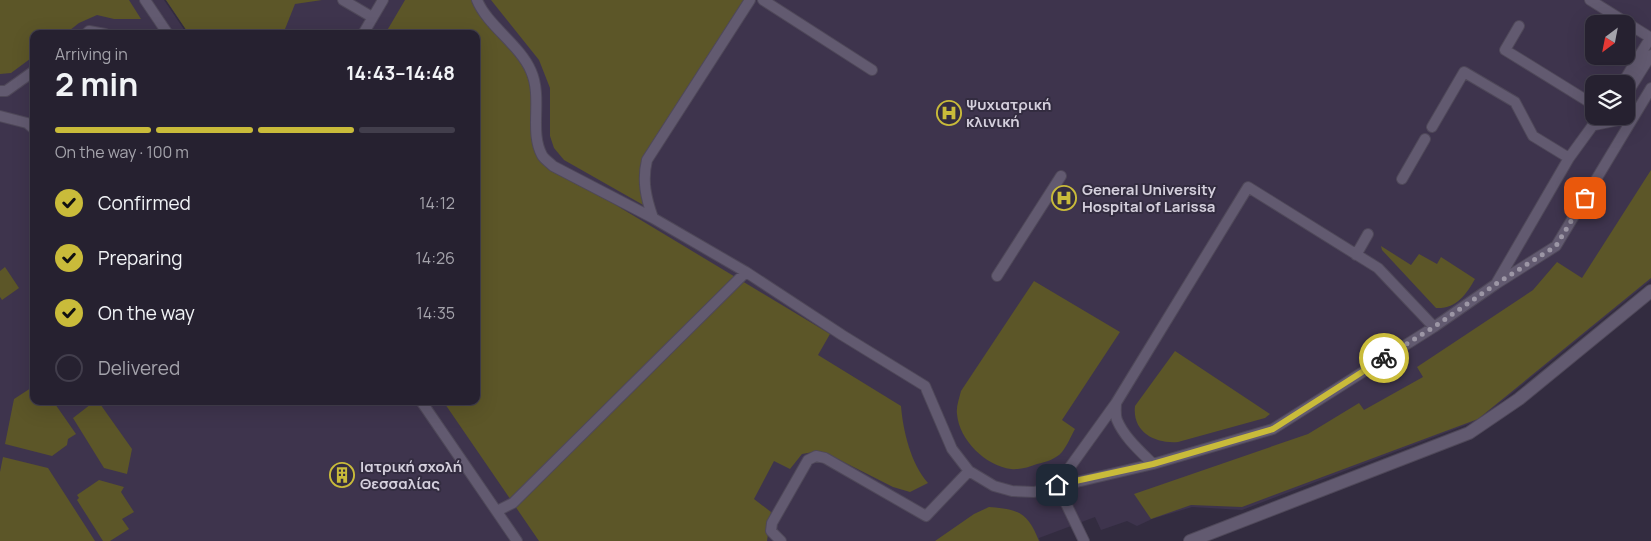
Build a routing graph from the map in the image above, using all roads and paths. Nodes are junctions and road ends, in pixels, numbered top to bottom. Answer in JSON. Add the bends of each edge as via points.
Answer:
{"nodes":[{"id":1,"x":145,"y":0,"type":"edge"},
{"id":2,"x":343,"y":0,"type":"edge"},
{"id":3,"x":383,"y":0,"type":"edge"},
{"id":4,"x":477,"y":0,"type":"edge"},
{"id":5,"x":750,"y":0,"type":"edge"},
{"id":6,"x":764,"y":0,"type":"edge"},
{"id":7,"x":1590,"y":0,"type":"edge"},
{"id":8,"x":372,"y":17,"type":"junction"},
{"id":9,"x":1519,"y":26,"type":"dead end"},
{"id":10,"x":165,"y":30,"type":"edge"},
{"id":11,"x":365,"y":30,"type":"edge"},
{"id":12,"x":1651,"y":37,"type":"edge"},
{"id":13,"x":1651,"y":55,"type":"edge"},
{"id":14,"x":872,"y":70,"type":"dead end"},
{"id":15,"x":30,"y":74,"type":"edge"},
{"id":16,"x":1628,"y":75,"type":"edge"},
{"id":17,"x":1635,"y":81,"type":"edge"},
{"id":18,"x":1651,"y":88,"type":"edge"},
{"id":19,"x":0,"y":91,"type":"edge"},
{"id":20,"x":1585,"y":99,"type":"edge"},
{"id":21,"x":1635,"y":114,"type":"edge"},
{"id":22,"x":0,"y":116,"type":"edge"},
{"id":23,"x":1593,"y":125,"type":"edge"},
{"id":24,"x":1628,"y":125,"type":"edge"},
{"id":25,"x":30,"y":126,"type":"edge"},
{"id":26,"x":1432,"y":127,"type":"dead end"},
{"id":27,"x":1425,"y":139,"type":"dead end"},
{"id":28,"x":1569,"y":158,"type":"junction"},
{"id":29,"x":1061,"y":176,"type":"dead end"},
{"id":30,"x":1402,"y":179,"type":"dead end"},
{"id":31,"x":653,"y":218,"type":"junction"},
{"id":32,"x":1368,"y":234,"type":"dead end"},
{"id":33,"x":1356,"y":255,"type":"junction"},
{"id":34,"x":746,"y":272,"type":"junction"},
{"id":35,"x":997,"y":276,"type":"dead end"},
{"id":36,"x":1496,"y":284,"type":"junction"},
{"id":37,"x":1651,"y":291,"type":"edge"},
{"id":38,"x":1434,"y":327,"type":"junction"},
{"id":39,"x":1116,"y":403,"type":"junction"},
{"id":40,"x":424,"y":405,"type":"edge"},
{"id":41,"x":1153,"y":464,"type":"junction"},
{"id":42,"x":969,"y":471,"type":"junction"},
{"id":43,"x":1057,"y":485,"type":"junction"},
{"id":44,"x":497,"y":511,"type":"junction"},
{"id":45,"x":517,"y":541,"type":"edge"},
{"id":46,"x":781,"y":541,"type":"edge"},
{"id":47,"x":1084,"y":541,"type":"edge"},
{"id":48,"x":1190,"y":541,"type":"edge"}],
"edges":[{"from":1,"to":10,"type":"lane"},
{"from":2,"to":8,"type":"lane"},
{"from":3,"to":8,"type":"lane"},
{"from":4,"to":31,"type":"lane","via":[[530,70],[537,95],[537,141],[542,156],[553,166]]},
{"from":5,"to":31,"type":"lane","via":[[647,160],[644,184]]},
{"from":6,"to":14,"type":"lane"},
{"from":7,"to":12,"type":"lane"},
{"from":8,"to":11,"type":"lane"},
{"from":9,"to":20,"type":"lane","via":[[1505,50]]},
{"from":12,"to":16,"type":"lane"},
{"from":13,"to":17,"type":"lane"},
{"from":15,"to":19,"type":"lane","via":[[6,91]]},
{"from":18,"to":21,"type":"lane"},
{"from":22,"to":25,"type":"lane"},
{"from":23,"to":28,"type":"lane"},
{"from":24,"to":36,"type":"lane","via":[[1556,246]]},
{"from":26,"to":28,"type":"lane","via":[[1464,72],[1515,102],[1533,136]]},
{"from":27,"to":30,"type":"lane"},
{"from":28,"to":36,"type":"lane"},
{"from":29,"to":35,"type":"lane"},
{"from":31,"to":34,"type":"lane"},
{"from":32,"to":33,"type":"lane"},
{"from":33,"to":38,"type":"lane","via":[[1378,268]]},
{"from":33,"to":39,"type":"lane","via":[[1248,187]]},
{"from":34,"to":42,"type":"lane","via":[[925,386],[952,449]]},
{"from":34,"to":44,"type":"lane","via":[[513,503]]},
{"from":36,"to":38,"type":"lane"},
{"from":37,"to":48,"type":"street","via":[[1519,399],[1469,433]]},
{"from":38,"to":41,"type":"lane","via":[[1273,429]]},
{"from":39,"to":41,"type":"lane","via":[[1116,418],[1120,425]]},
{"from":39,"to":43,"type":"lane"},
{"from":40,"to":44,"type":"lane"},
{"from":41,"to":43,"type":"lane"},
{"from":42,"to":43,"type":"lane","via":[[994,486],[1012,492],[1034,492]]},
{"from":42,"to":46,"type":"lane","via":[[926,516],[825,458],[816,456],[808,460],[772,523],[770,531]]},
{"from":43,"to":47,"type":"lane"},
{"from":44,"to":45,"type":"lane"}]}
